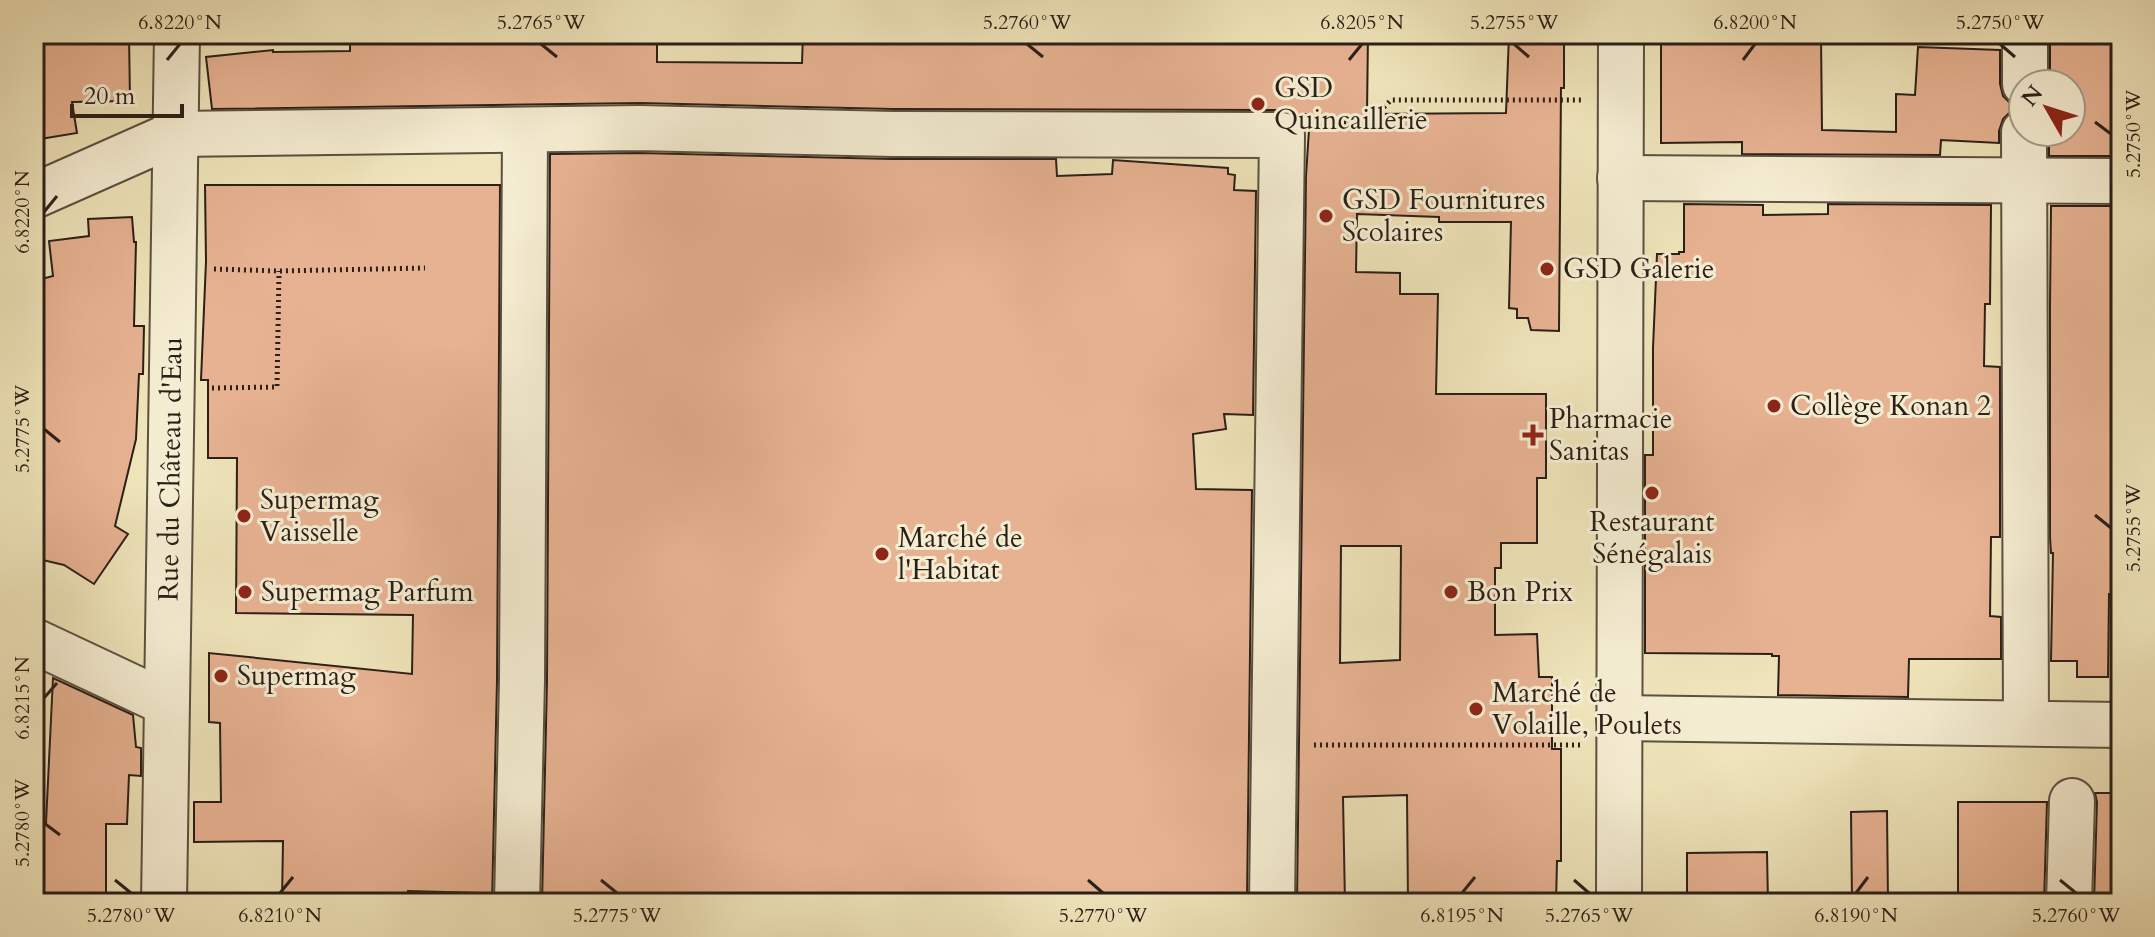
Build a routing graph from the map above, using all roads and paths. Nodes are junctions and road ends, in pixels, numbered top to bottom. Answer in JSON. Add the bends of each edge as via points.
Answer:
{"nodes":[{"id":1,"x":177,"y":34,"type":"edge"},
{"id":2,"x":1621,"y":34,"type":"edge"},
{"id":3,"x":2025,"y":34,"type":"edge"},
{"id":4,"x":2025,"y":68,"type":"edge"},
{"id":5,"x":1620,"y":100,"type":"junction"},
{"id":6,"x":525,"y":130,"type":"junction"},
{"id":7,"x":174,"y":134,"type":"junction"},
{"id":8,"x":1282,"y":135,"type":"junction"},
{"id":9,"x":2024,"y":148,"type":"edge"},
{"id":10,"x":1620,"y":178,"type":"junction"},
{"id":11,"x":2024,"y":180,"type":"junction"},
{"id":12,"x":2121,"y":181,"type":"edge"},
{"id":13,"x":34,"y":196,"type":"edge"},
{"id":14,"x":173,"y":268,"type":"junction"},
{"id":15,"x":425,"y":268,"type":"dead end"},
{"id":16,"x":279,"y":271,"type":"junction"},
{"id":17,"x":171,"y":388,"type":"junction"},
{"id":18,"x":34,"y":641,"type":"edge"},
{"id":19,"x":166,"y":703,"type":"junction"},
{"id":20,"x":2026,"y":723,"type":"junction"},
{"id":21,"x":2121,"y":725,"type":"edge"},
{"id":22,"x":1620,"y":731,"type":"junction"},
{"id":23,"x":1273,"y":746,"type":"junction"},
{"id":24,"x":2072,"y":801,"type":"dead end"},
{"id":25,"x":164,"y":903,"type":"edge"},
{"id":26,"x":517,"y":903,"type":"edge"},
{"id":27,"x":1272,"y":903,"type":"edge"},
{"id":28,"x":1619,"y":903,"type":"edge"},
{"id":29,"x":2069,"y":903,"type":"edge"}],
"edges":[{"from":1,"to":7,"type":"street","name":"Rue du Château d'Eau"},
{"from":2,"to":5,"type":"street"},
{"from":3,"to":4,"type":"street"},
{"from":5,"to":8,"type":"path","via":[[1391,100],[1371,122],[1309,124]]},
{"from":5,"to":10,"type":"street"},
{"from":6,"to":7,"type":"street"},
{"from":6,"to":8,"type":"street"},
{"from":6,"to":26,"type":"street"},
{"from":7,"to":13,"type":"street"},
{"from":7,"to":14,"type":"street","name":"Rue du Château d'Eau"},
{"from":8,"to":23,"type":"street"},
{"from":9,"to":11,"type":"street"},
{"from":10,"to":11,"type":"street"},
{"from":10,"to":22,"type":"street"},
{"from":11,"to":12,"type":"street"},
{"from":11,"to":20,"type":"street"},
{"from":14,"to":16,"type":"path"},
{"from":14,"to":17,"type":"street","name":"Rue du Château d'Eau"},
{"from":15,"to":16,"type":"path"},
{"from":16,"to":17,"type":"path","via":[[277,387]]},
{"from":17,"to":19,"type":"street","name":"Rue du Château d'Eau"},
{"from":18,"to":19,"type":"street"},
{"from":19,"to":25,"type":"street","name":"Rue du Château d'Eau"},
{"from":20,"to":21,"type":"street"},
{"from":20,"to":22,"type":"street"},
{"from":22,"to":23,"type":"path"},
{"from":22,"to":28,"type":"street"},
{"from":23,"to":27,"type":"street"},
{"from":24,"to":29,"type":"street"}]}
